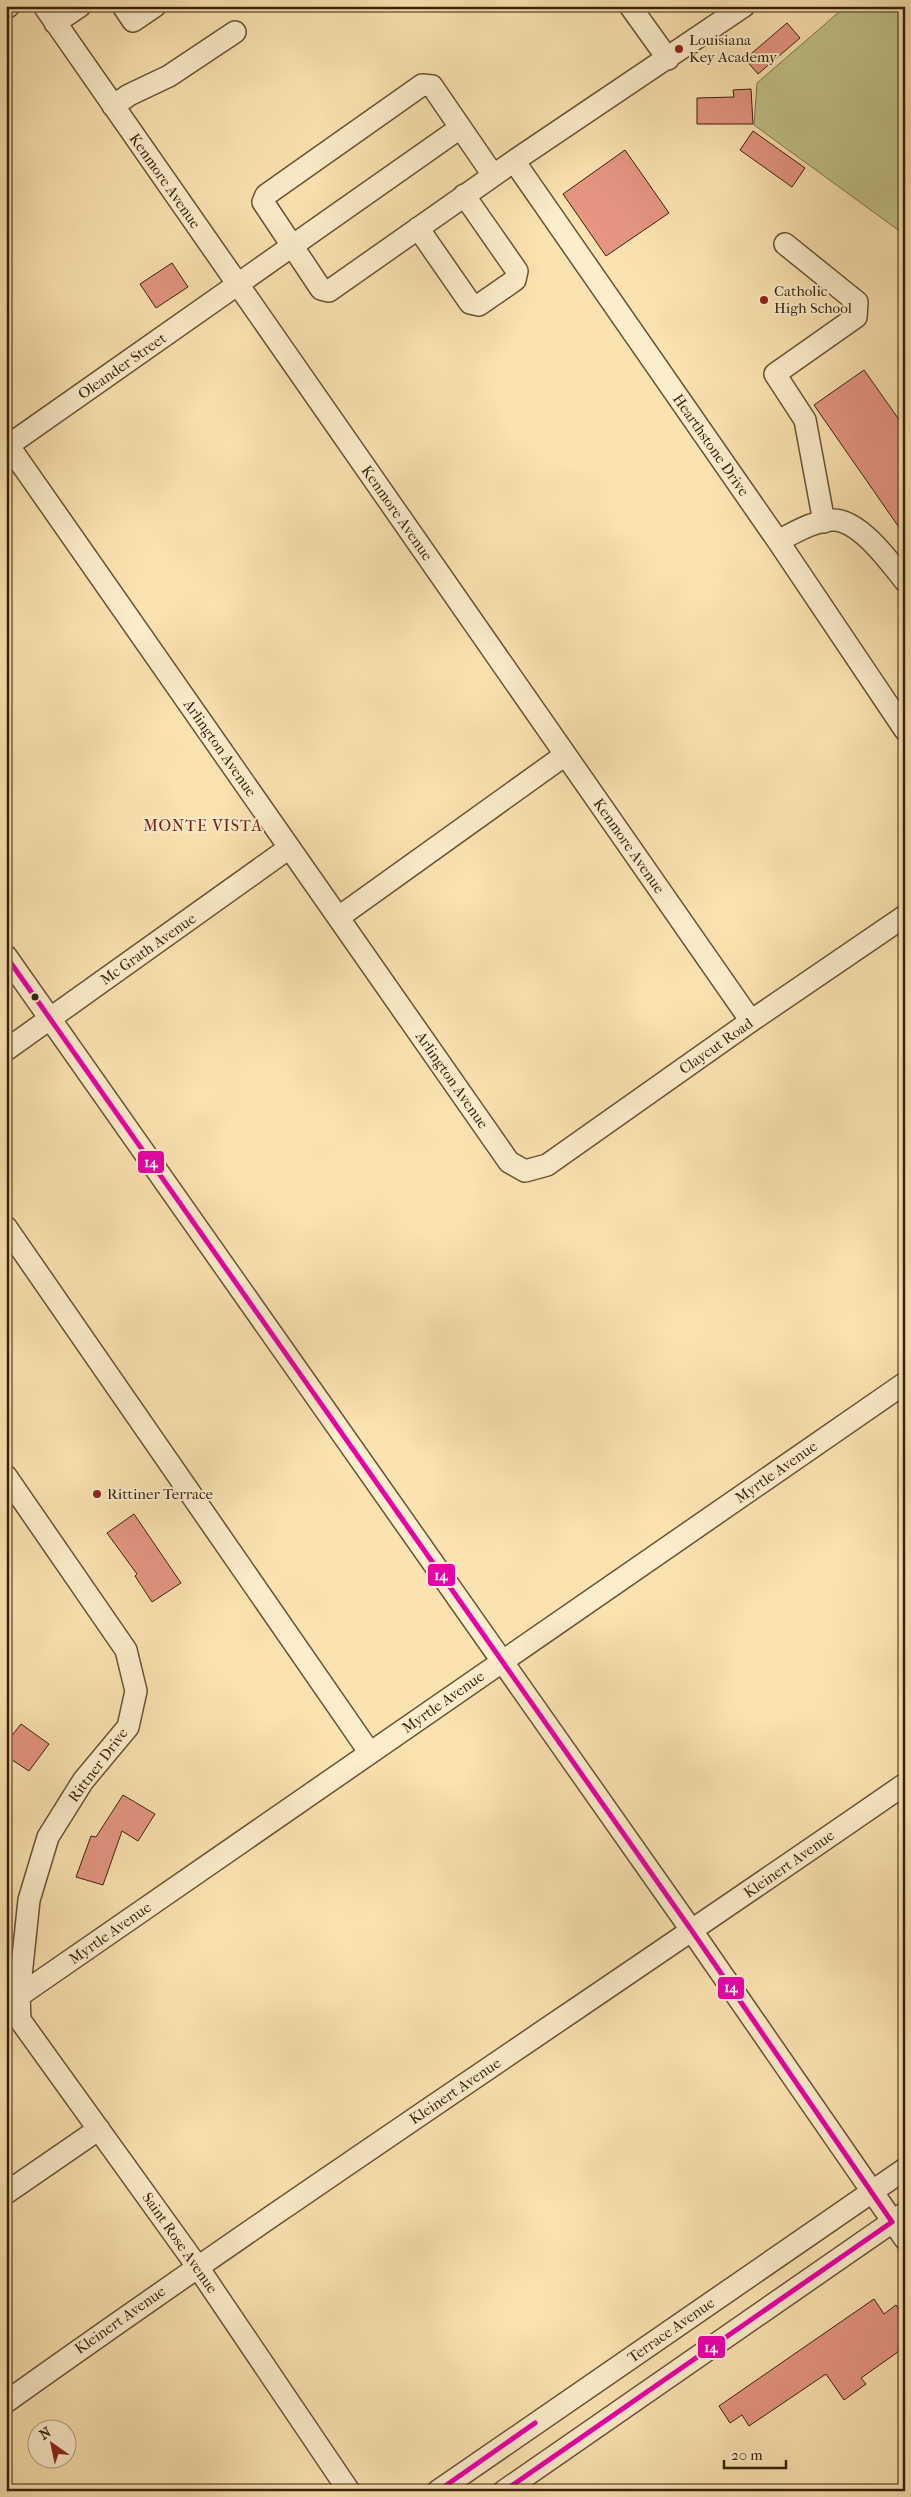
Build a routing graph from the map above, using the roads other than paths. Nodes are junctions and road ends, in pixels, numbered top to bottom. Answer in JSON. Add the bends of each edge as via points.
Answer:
{"nodes":[{"id":1,"x":9,"y":6,"type":"edge"},
{"id":2,"x":80,"y":6,"type":"edge"},
{"id":3,"x":123,"y":6,"type":"edge"},
{"id":4,"x":155,"y":6,"type":"edge"},
{"id":5,"x":630,"y":6,"type":"edge"},
{"id":6,"x":744,"y":6,"type":"edge"},
{"id":7,"x":6,"y":8,"type":"edge"},
{"id":8,"x":49,"y":15,"type":"edge"},
{"id":9,"x":235,"y":32,"type":"dead end"},
{"id":10,"x":668,"y":59,"type":"junction"},
{"id":11,"x":113,"y":106,"type":"junction"},
{"id":12,"x":460,"y":128,"type":"junction"},
{"id":13,"x":514,"y":161,"type":"junction"},
{"id":14,"x":493,"y":175,"type":"junction"},
{"id":15,"x":464,"y":195,"type":"junction"},
{"id":16,"x":418,"y":228,"type":"junction"},
{"id":17,"x":786,"y":244,"type":"dead end"},
{"id":18,"x":292,"y":247,"type":"junction"},
{"id":19,"x":238,"y":285,"type":"junction"},
{"id":20,"x":7,"y":445,"type":"edge"},
{"id":21,"x":824,"y":522,"type":"junction"},
{"id":22,"x":778,"y":541,"type":"junction"},
{"id":23,"x":905,"y":581,"type":"edge"},
{"id":24,"x":903,"y":724,"type":"edge"},
{"id":25,"x":565,"y":754,"type":"junction"},
{"id":26,"x":290,"y":848,"type":"junction"},
{"id":27,"x":905,"y":916,"type":"edge"},
{"id":28,"x":339,"y":917,"type":"junction"},
{"id":29,"x":6,"y":956,"type":"edge"},
{"id":30,"x":50,"y":1018,"type":"junction"},
{"id":31,"x":751,"y":1021,"type":"junction"},
{"id":32,"x":6,"y":1050,"type":"edge"},
{"id":33,"x":525,"y":1171,"type":"joint"},
{"id":34,"x":6,"y":1227,"type":"edge"},
{"id":35,"x":905,"y":1383,"type":"edge"},
{"id":36,"x":7,"y":1481,"type":"edge"},
{"id":37,"x":502,"y":1661,"type":"junction"},
{"id":38,"x":370,"y":1753,"type":"junction"},
{"id":39,"x":905,"y":1784,"type":"edge"},
{"id":40,"x":692,"y":1931,"type":"junction"},
{"id":41,"x":13,"y":2000,"type":"edge"},
{"id":42,"x":99,"y":2129,"type":"junction"},
{"id":43,"x":905,"y":2169,"type":"edge"},
{"id":44,"x":871,"y":2192,"type":"junction"},
{"id":45,"x":6,"y":2193,"type":"edge"},
{"id":46,"x":901,"y":2225,"type":"edge"},
{"id":47,"x":197,"y":2266,"type":"junction"},
{"id":48,"x":6,"y":2402,"type":"edge"},
{"id":49,"x":349,"y":2491,"type":"edge"},
{"id":50,"x":438,"y":2491,"type":"edge"},
{"id":51,"x":504,"y":2491,"type":"edge"}],
"edges":[{"from":1,"to":7,"type":"street"},
{"from":2,"to":8,"type":"street"},
{"from":3,"to":4,"type":"street","via":[[134,21]]},
{"from":5,"to":10,"type":"street"},
{"from":6,"to":10,"type":"street"},
{"from":8,"to":11,"type":"street","name":"Kenmore Avenue"},
{"from":9,"to":11,"type":"street","via":[[169,76]]},
{"from":10,"to":13,"type":"street"},
{"from":11,"to":19,"type":"street","name":"Kenmore Avenue"},
{"from":12,"to":14,"type":"street"},
{"from":12,"to":18,"type":"street","name":"Oleander Street"},
{"from":12,"to":18,"type":"street","via":[[432,86],[422,85],[266,195],[262,202]]},
{"from":13,"to":14,"type":"street"},
{"from":13,"to":22,"type":"street","name":"Hearthstone Drive"},
{"from":14,"to":15,"type":"street"},
{"from":15,"to":16,"type":"street"},
{"from":15,"to":16,"type":"street","via":[[517,271],[515,280],[479,305],[470,303]]},
{"from":16,"to":18,"type":"street","via":[[329,291],[321,289]]},
{"from":17,"to":21,"type":"street","via":[[857,302],[856,317],[775,374],[805,420]]},
{"from":18,"to":19,"type":"street","name":"Oleander Street"},
{"from":19,"to":20,"type":"street","name":"Oleander Street"},
{"from":19,"to":25,"type":"street","name":"Kenmore Avenue"},
{"from":20,"to":26,"type":"street","name":"Arlington Avenue"},
{"from":21,"to":22,"type":"street","via":[[802,528]]},
{"from":21,"to":23,"type":"street","via":[[833,520],[863,532]]},
{"from":22,"to":24,"type":"street","name":"Hearthstone Drive"},
{"from":25,"to":28,"type":"street"},
{"from":25,"to":31,"type":"street","name":"Kenmore Avenue"},
{"from":26,"to":28,"type":"street","name":"Arlington Avenue"},
{"from":26,"to":30,"type":"street","name":"Mc Grath Avenue"},
{"from":27,"to":31,"type":"street","name":"Claycut Road"},
{"from":28,"to":33,"type":"street","name":"Arlington Avenue","via":[[509,1162]]},
{"from":29,"to":30,"type":"street"},
{"from":30,"to":32,"type":"street","name":"Mc Grath Avenue"},
{"from":30,"to":37,"type":"street"},
{"from":31,"to":33,"type":"street","name":"Claycut Road","via":[[547,1165]]},
{"from":34,"to":38,"type":"street"},
{"from":35,"to":37,"type":"street","name":"Myrtle Avenue"},
{"from":36,"to":41,"type":"street","name":"Rittner Drive","via":[[126,1650],[136,1691],[128,1727],[83,1781],[48,1837],[29,1900]]},
{"from":37,"to":38,"type":"street","name":"Myrtle Avenue"},
{"from":37,"to":40,"type":"street"},
{"from":38,"to":41,"type":"street","name":"Myrtle Avenue"},
{"from":39,"to":40,"type":"street","name":"Kleinert Avenue"},
{"from":40,"to":44,"type":"street"},
{"from":40,"to":47,"type":"street","name":"Kleinert Avenue"},
{"from":41,"to":42,"type":"street","name":"Saint Rose Avenue","via":[[20,2020]]},
{"from":42,"to":45,"type":"street"},
{"from":42,"to":47,"type":"street","name":"Saint Rose Avenue"},
{"from":43,"to":44,"type":"street","name":"Terrace Avenue"},
{"from":44,"to":46,"type":"street"},
{"from":44,"to":50,"type":"street","name":"Terrace Avenue"},
{"from":46,"to":51,"type":"street"},
{"from":47,"to":48,"type":"street","name":"Kleinert Avenue"},
{"from":47,"to":49,"type":"street","name":"Saint Rose Avenue"}]}
